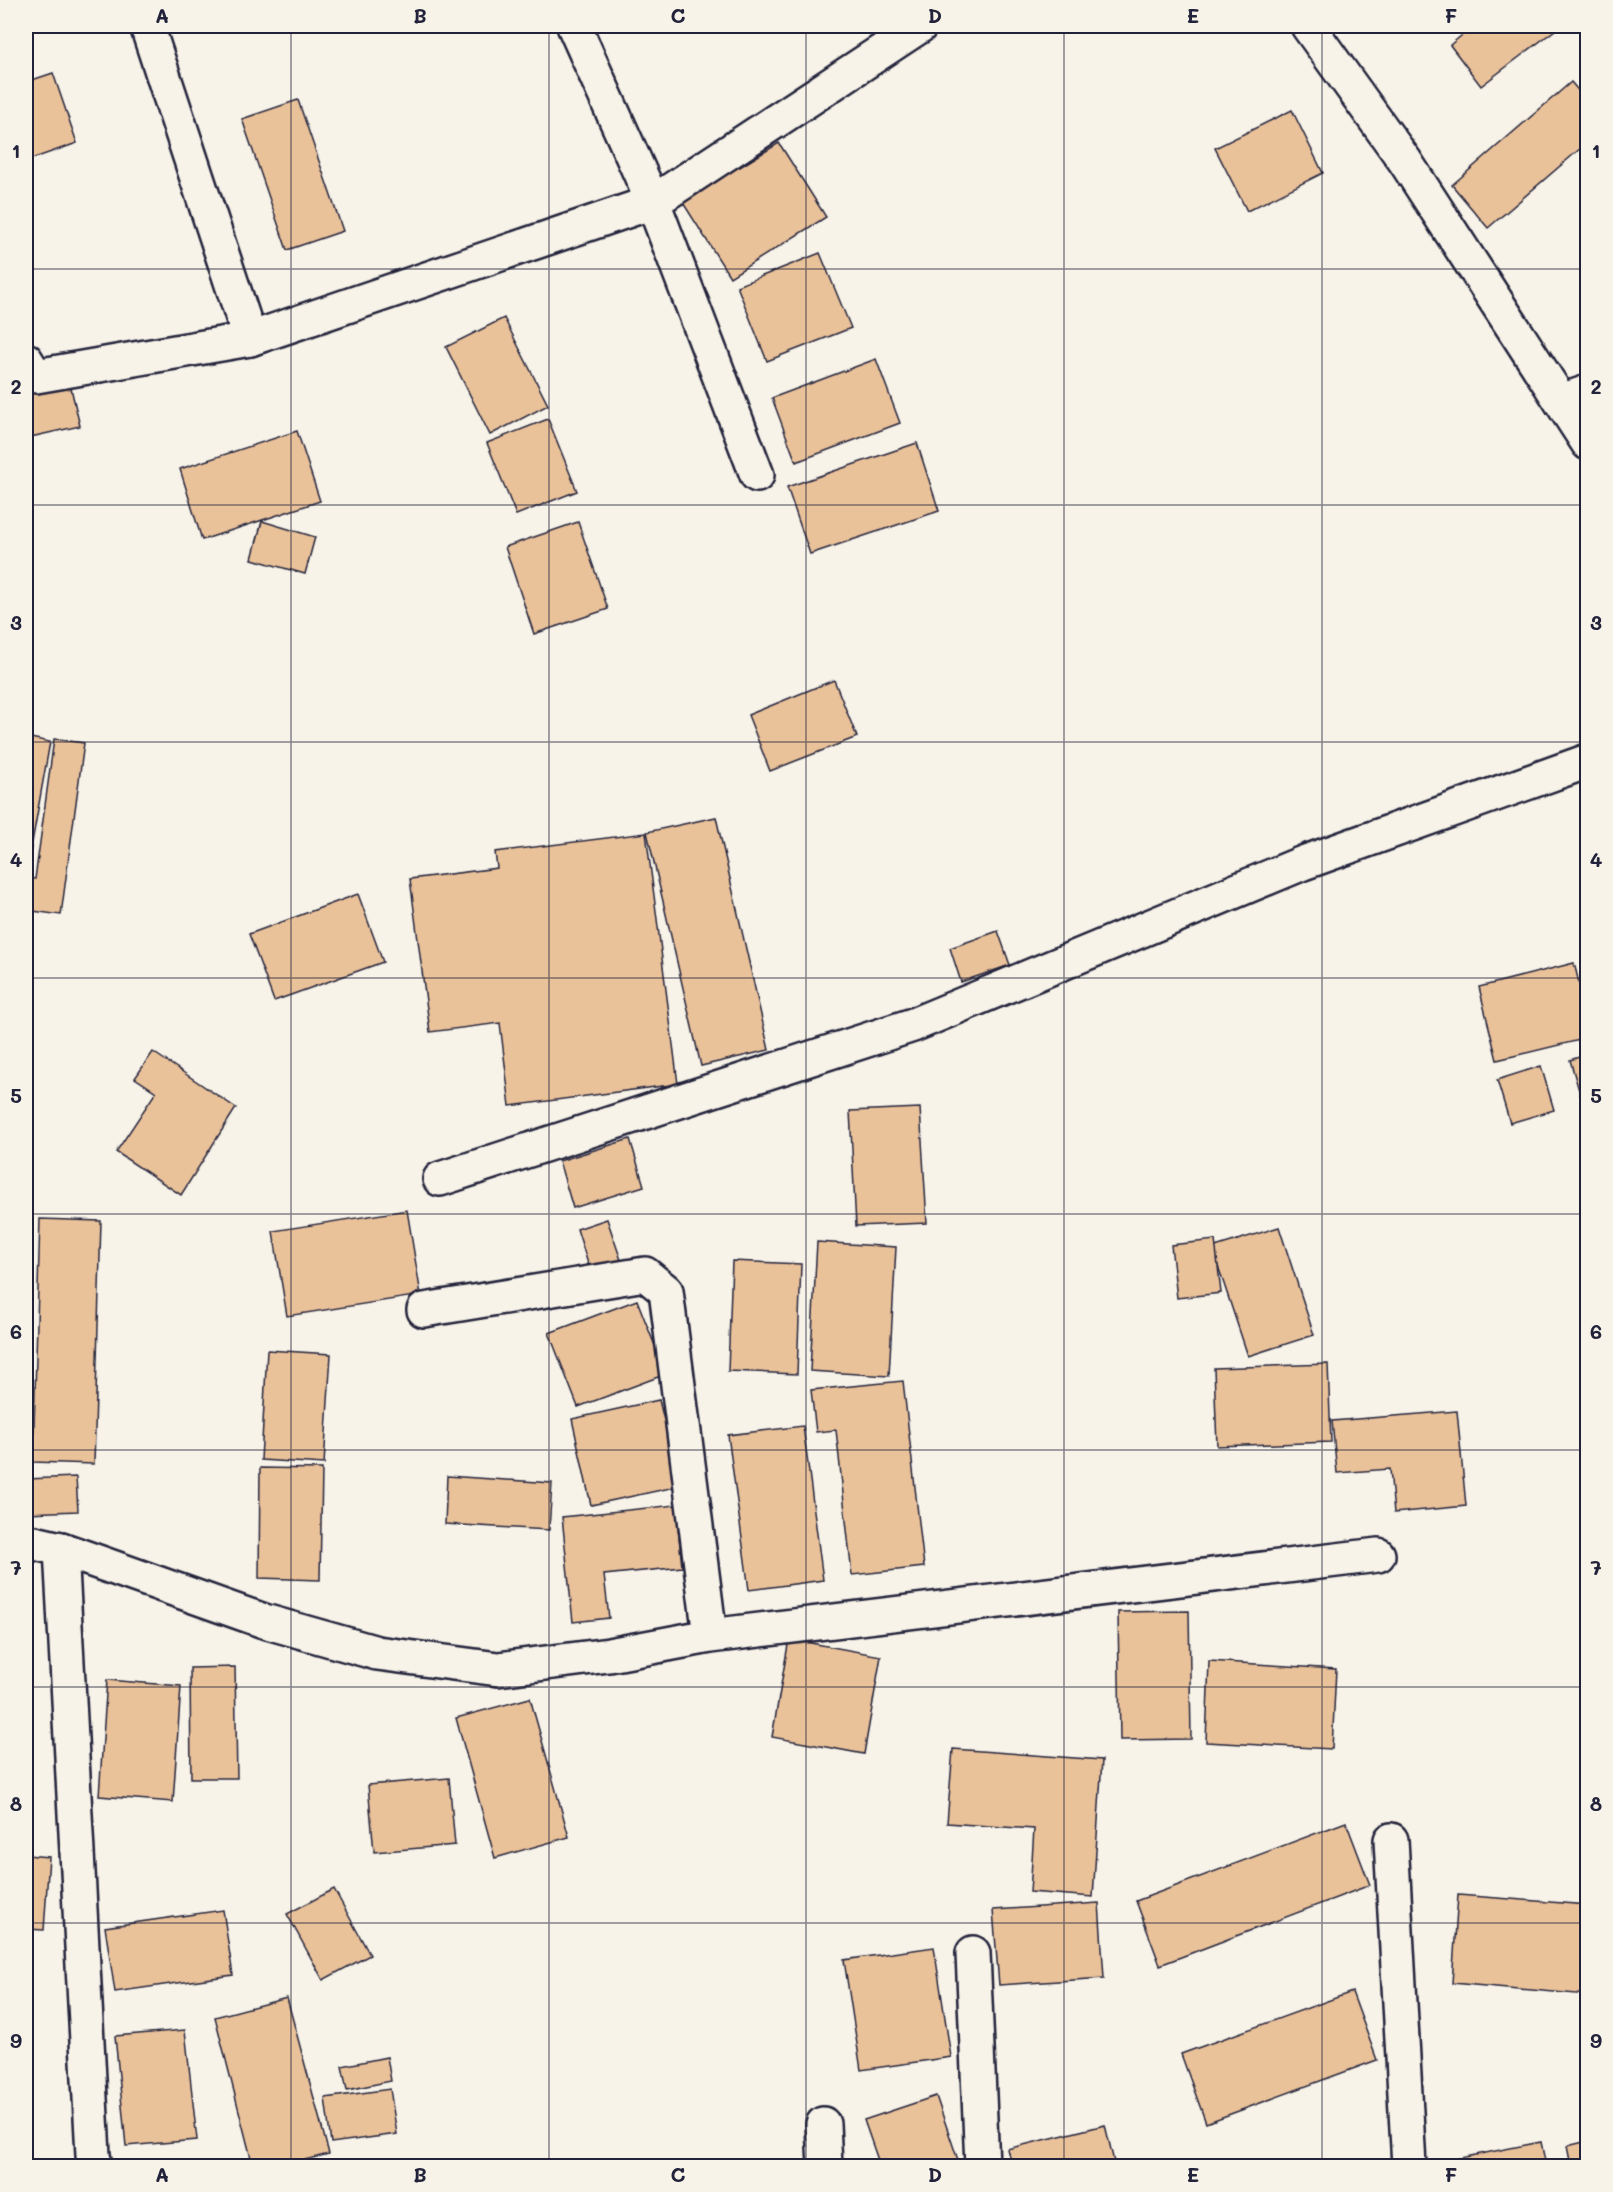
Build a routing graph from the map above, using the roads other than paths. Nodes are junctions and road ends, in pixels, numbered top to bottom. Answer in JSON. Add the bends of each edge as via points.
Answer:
{"nodes":[{"id":1,"x":147,"y":26,"type":"edge"},
{"id":2,"x":573,"y":26,"type":"edge"},
{"id":3,"x":920,"y":26,"type":"edge"},
{"id":4,"x":1308,"y":26,"type":"edge"},
{"id":5,"x":653,"y":202,"type":"junction"},
{"id":6,"x":250,"y":339,"type":"junction"},
{"id":7,"x":26,"y":360,"type":"edge"},
{"id":8,"x":1574,"y":396,"type":"edge"},
{"id":9,"x":1587,"y":443,"type":"edge"},
{"id":10,"x":757,"y":475,"type":"dead end"},
{"id":11,"x":1587,"y":761,"type":"edge"},
{"id":12,"x":440,"y":1179,"type":"dead end"},
{"id":13,"x":424,"y":1310,"type":"dead end"},
{"id":14,"x":26,"y":1541,"type":"edge"},
{"id":15,"x":62,"y":1550,"type":"junction"},
{"id":16,"x":1378,"y":1555,"type":"dead end"},
{"id":17,"x":710,"y":1636,"type":"junction"},
{"id":18,"x":1391,"y":1840,"type":"dead end"},
{"id":19,"x":973,"y":1953,"type":"dead end"},
{"id":20,"x":823,"y":2124,"type":"dead end"},
{"id":21,"x":95,"y":2166,"type":"edge"},
{"id":22,"x":825,"y":2166,"type":"edge"},
{"id":23,"x":982,"y":2166,"type":"edge"},
{"id":24,"x":1409,"y":2166,"type":"edge"}],
"edges":[{"from":1,"to":6,"type":"street"},
{"from":2,"to":5,"type":"street"},
{"from":3,"to":5,"type":"street"},
{"from":4,"to":8,"type":"street"},
{"from":5,"to":6,"type":"street"},
{"from":5,"to":10,"type":"street"},
{"from":6,"to":7,"type":"street","via":[[36,376]]},
{"from":8,"to":9,"type":"street"},
{"from":11,"to":12,"type":"street","via":[[1303,863],[913,1025]]},
{"from":13,"to":17,"type":"street","via":[[645,1274],[666,1291]]},
{"from":14,"to":15,"type":"street"},
{"from":15,"to":17,"type":"street","via":[[264,1621],[376,1653],[498,1669],[609,1655]]},
{"from":15,"to":21,"type":"street"},
{"from":16,"to":17,"type":"street"},
{"from":18,"to":24,"type":"street"},
{"from":19,"to":23,"type":"street"},
{"from":20,"to":22,"type":"street"}]}
